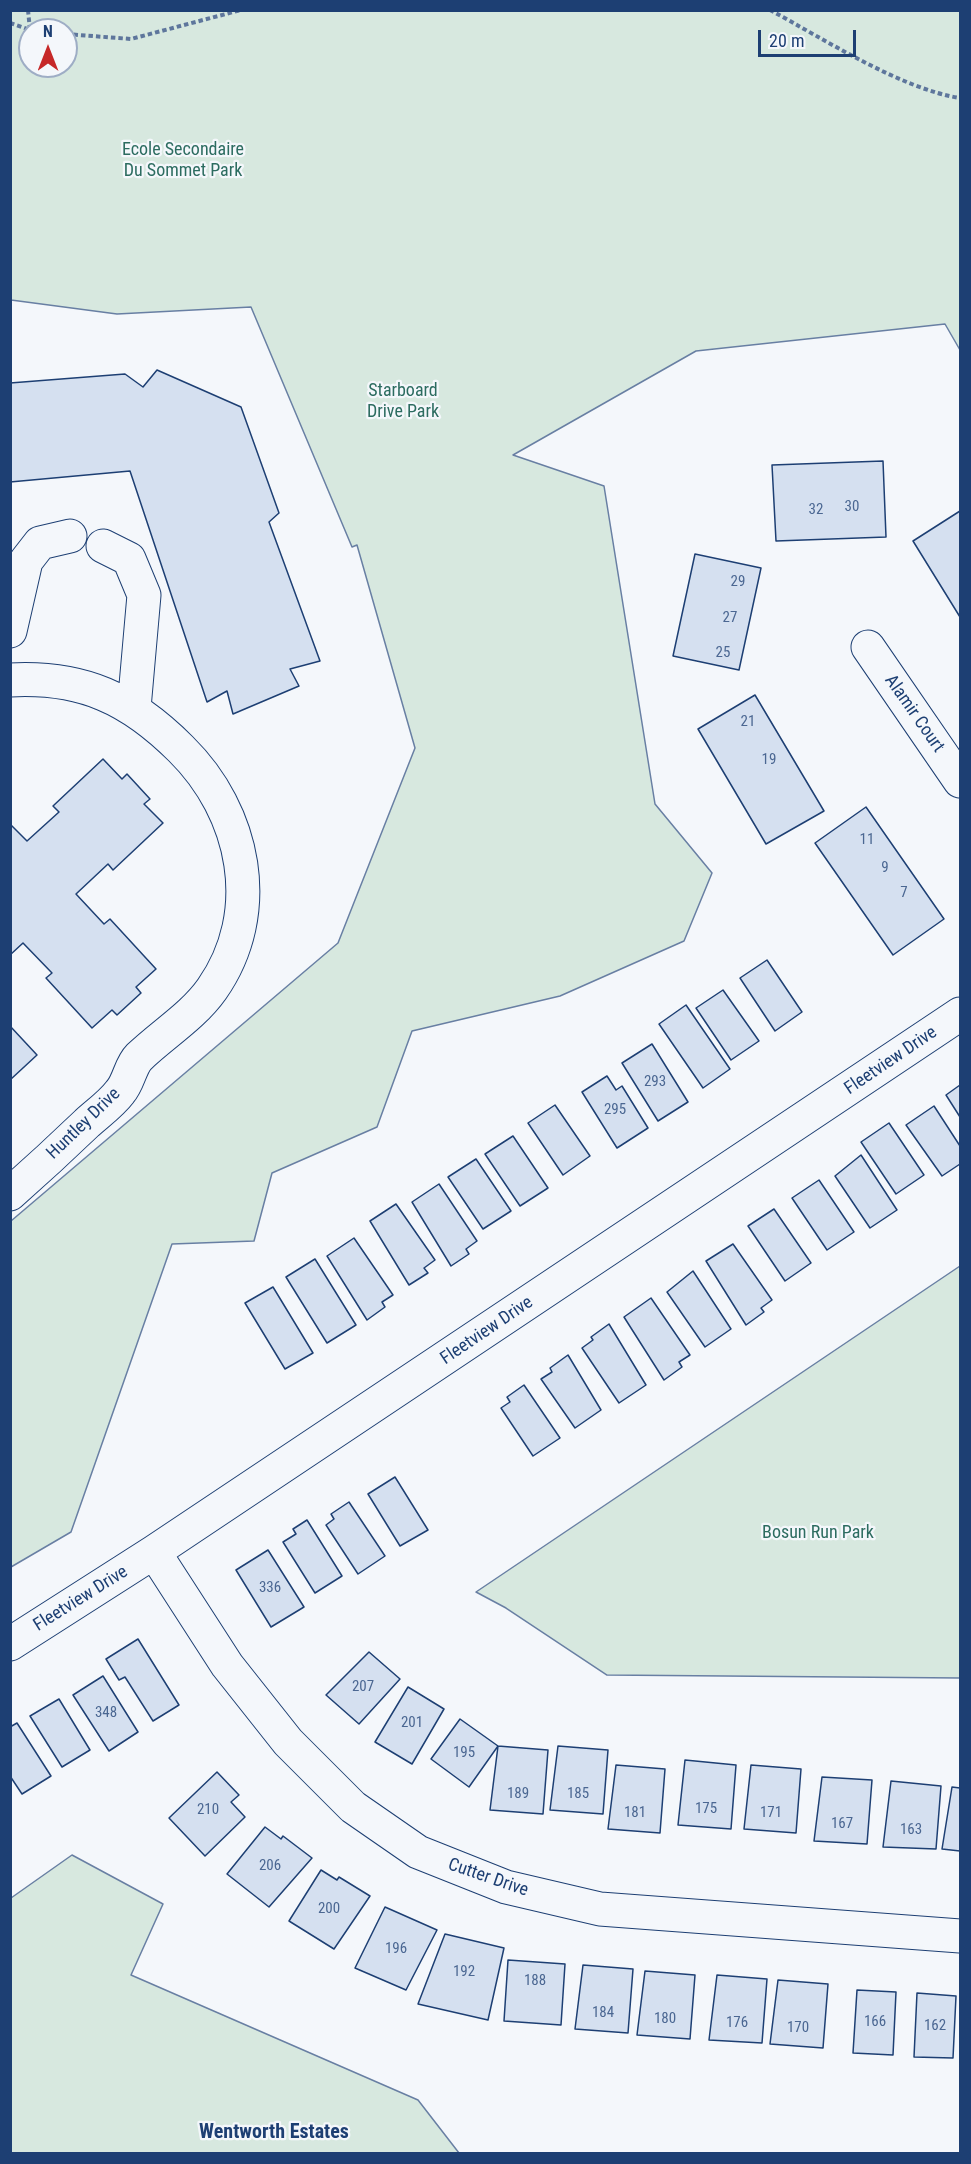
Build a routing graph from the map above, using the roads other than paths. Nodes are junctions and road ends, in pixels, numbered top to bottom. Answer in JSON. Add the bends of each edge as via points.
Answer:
{"nodes":[{"id":1,"x":70,"y":536,"type":"dead end"},
{"id":2,"x":103,"y":546,"type":"dead end"},
{"id":3,"x":10,"y":631,"type":"edge"},
{"id":4,"x":868,"y":647,"type":"dead end"},
{"id":5,"x":10,"y":680,"type":"edge"},
{"id":6,"x":134,"y":708,"type":"junction"},
{"id":7,"x":960,"y":781,"type":"edge"},
{"id":8,"x":960,"y":1014,"type":"edge"},
{"id":9,"x":10,"y":1194,"type":"edge"},
{"id":10,"x":154,"y":1552,"type":"junction"},
{"id":11,"x":10,"y":1644,"type":"edge"},
{"id":12,"x":960,"y":1936,"type":"edge"}],
"edges":[{"from":1,"to":3,"type":"street","via":[[40,543],[26,561]]},
{"from":2,"to":6,"type":"street","via":[[129,559],[144,595]]},
{"from":4,"to":7,"type":"street","name":"Alamir Court"},
{"from":5,"to":6,"type":"street","name":"Huntley Drive","via":[[63,682]]},
{"from":6,"to":9,"type":"street","name":"Huntley Drive","via":[[187,754],[219,799],[235,832],[243,865],[243,904],[235,939],[212,989],[137,1059],[121,1092]]},
{"from":8,"to":10,"type":"street","name":"Fleetview Drive"},
{"from":10,"to":11,"type":"street","name":"Fleetview Drive"},
{"from":10,"to":12,"type":"street","name":"Cutter Drive","via":[[226,1665],[288,1742],[353,1807],[418,1852],[506,1887],[600,1909]]}]}
